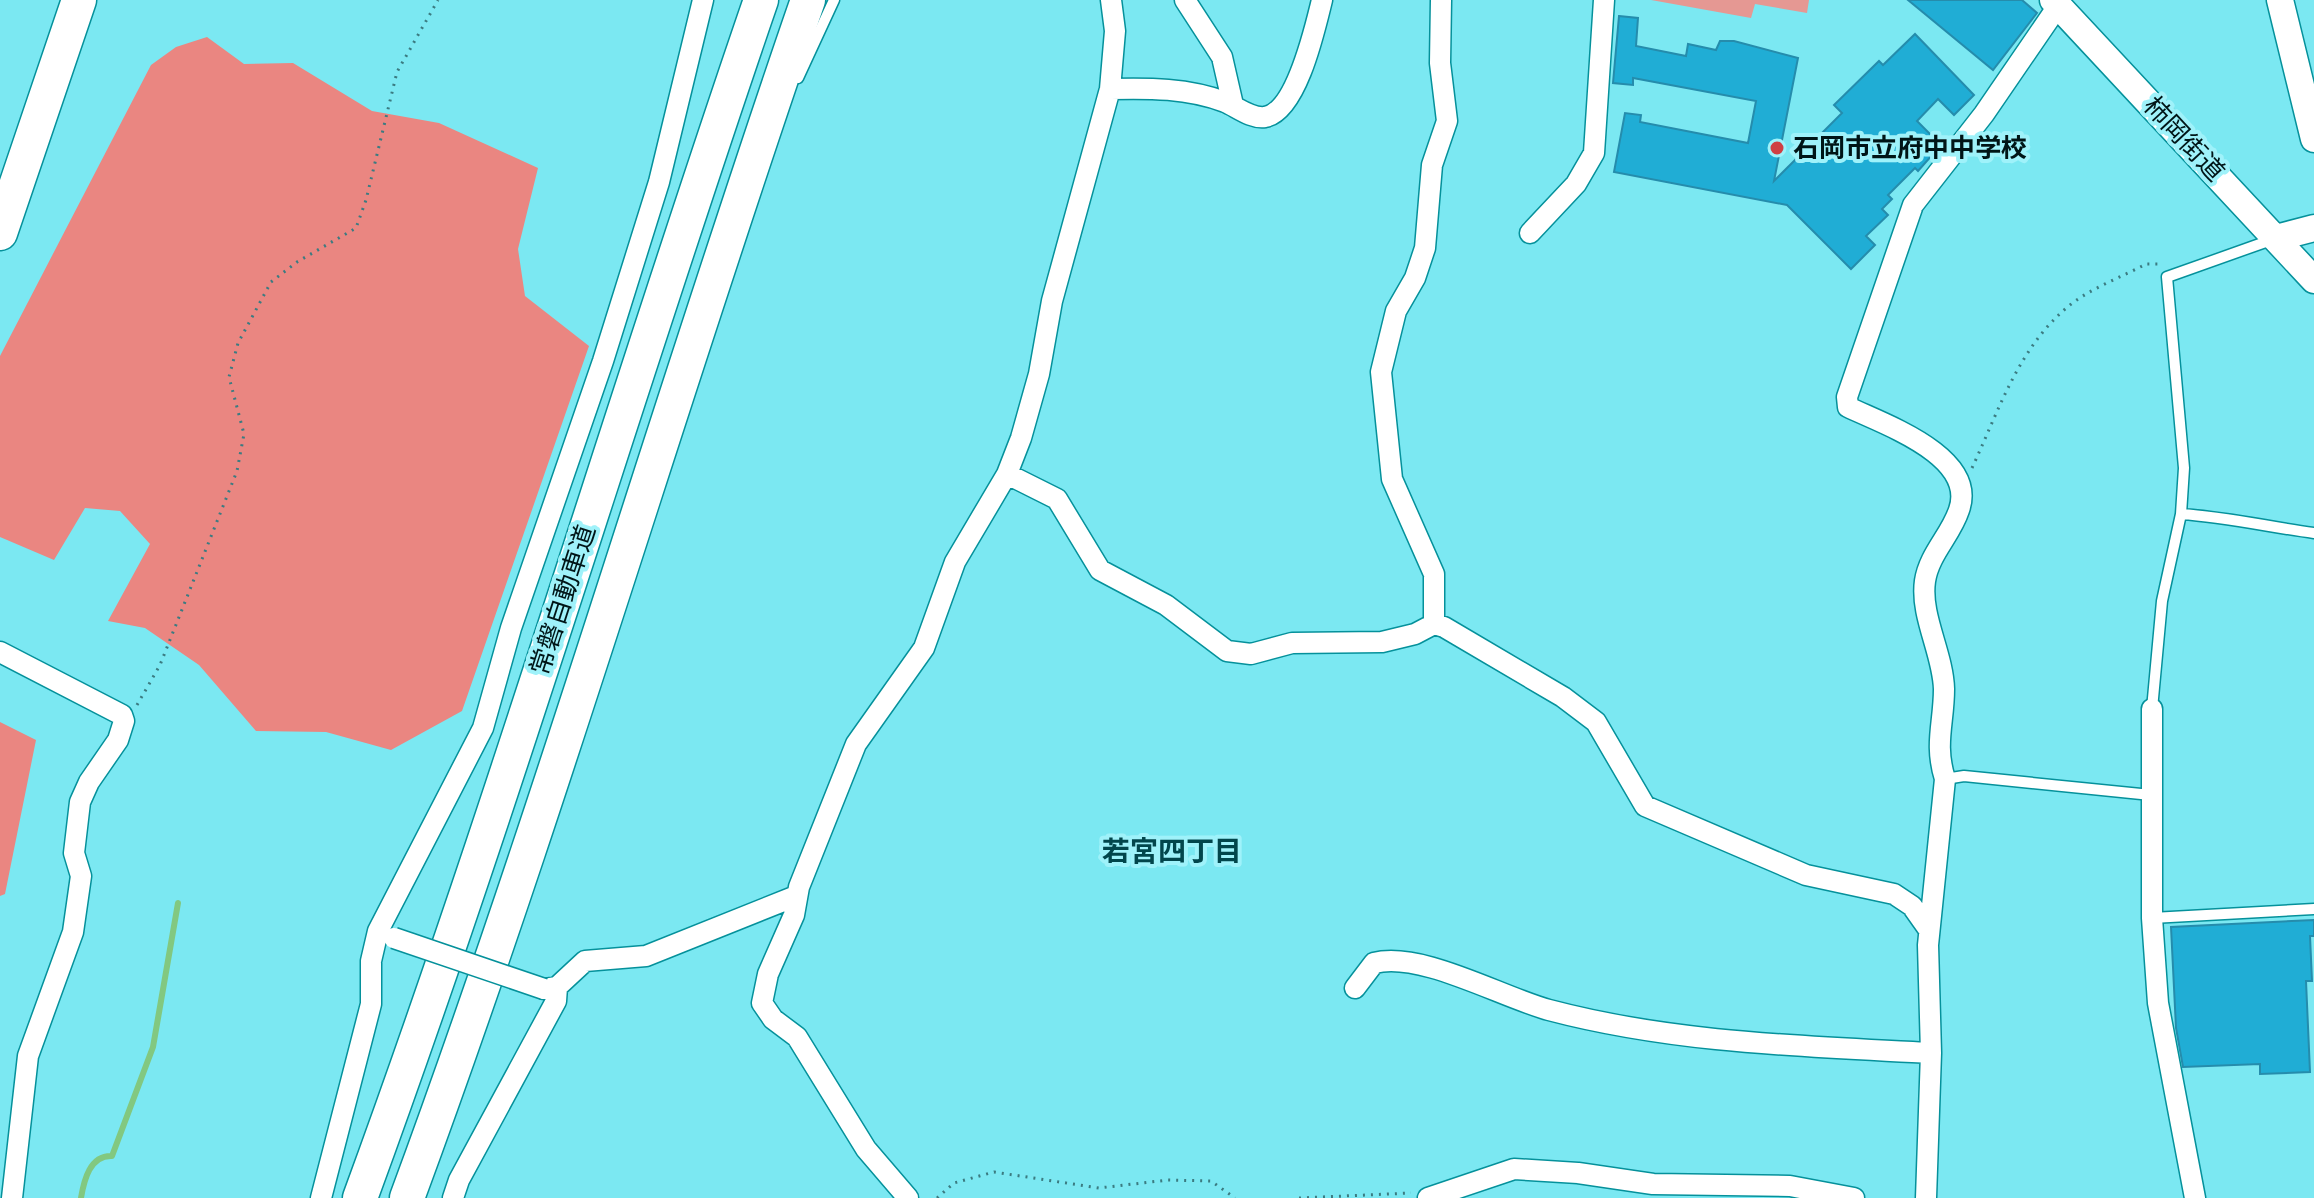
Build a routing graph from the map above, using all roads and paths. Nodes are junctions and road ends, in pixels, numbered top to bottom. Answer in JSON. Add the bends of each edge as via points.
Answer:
{"nodes":[{"id":1,"x":79,"y":0,"type":"edge"},
{"id":2,"x":438,"y":0,"type":"edge"},
{"id":3,"x":703,"y":0,"type":"edge"},
{"id":4,"x":761,"y":0,"type":"edge"},
{"id":5,"x":808,"y":0,"type":"edge"},
{"id":6,"x":834,"y":0,"type":"edge"},
{"id":7,"x":1111,"y":0,"type":"edge"},
{"id":8,"x":1185,"y":0,"type":"edge"},
{"id":9,"x":1322,"y":0,"type":"edge"},
{"id":10,"x":1441,"y":0,"type":"edge"},
{"id":11,"x":1604,"y":0,"type":"edge"},
{"id":12,"x":2280,"y":0,"type":"edge"},
{"id":13,"x":2055,"y":3,"type":"edge"},
{"id":14,"x":2306,"y":68,"type":"edge"},
{"id":15,"x":1110,"y":89,"type":"junction"},
{"id":16,"x":792,"y":91,"type":"dead end"},
{"id":17,"x":786,"y":104,"type":"dead end"},
{"id":18,"x":1233,"y":105,"type":"junction"},
{"id":19,"x":2314,"y":139,"type":"edge"},
{"id":20,"x":2314,"y":228,"type":"edge"},
{"id":21,"x":0,"y":233,"type":"edge"},
{"id":22,"x":1530,"y":233,"type":"dead end"},
{"id":23,"x":2276,"y":238,"type":"junction"},
{"id":24,"x":722,"y":247,"type":"junction"},
{"id":25,"x":2174,"y":274,"type":"junction"},
{"id":26,"x":2314,"y":280,"type":"edge"},
{"id":27,"x":1007,"y":474,"type":"junction"},
{"id":28,"x":1957,"y":480,"type":"junction"},
{"id":29,"x":2181,"y":514,"type":"junction"},
{"id":30,"x":2314,"y":533,"type":"edge"},
{"id":31,"x":1434,"y":624,"type":"junction"},
{"id":32,"x":0,"y":652,"type":"edge"},
{"id":33,"x":2152,"y":709,"type":"joint"},
{"id":34,"x":124,"y":721,"type":"junction"},
{"id":35,"x":1945,"y":779,"type":"junction"},
{"id":36,"x":2151,"y":795,"type":"junction"},
{"id":37,"x":796,"y":896,"type":"junction"},
{"id":38,"x":2314,"y":909,"type":"edge"},
{"id":39,"x":2152,"y":918,"type":"junction"},
{"id":40,"x":1929,"y":930,"type":"junction"},
{"id":41,"x":386,"y":935,"type":"junction"},
{"id":42,"x":550,"y":988,"type":"junction"},
{"id":43,"x":1355,"y":988,"type":"dead end"},
{"id":44,"x":1931,"y":1053,"type":"junction"},
{"id":45,"x":1434,"y":1195,"type":"edge"},
{"id":46,"x":12,"y":1198,"type":"edge"},
{"id":47,"x":321,"y":1198,"type":"edge"},
{"id":48,"x":360,"y":1198,"type":"edge"},
{"id":49,"x":407,"y":1198,"type":"edge"},
{"id":50,"x":453,"y":1198,"type":"edge"},
{"id":51,"x":908,"y":1198,"type":"edge"},
{"id":52,"x":937,"y":1198,"type":"edge"},
{"id":53,"x":1235,"y":1198,"type":"edge"},
{"id":54,"x":1299,"y":1198,"type":"edge"},
{"id":55,"x":1854,"y":1198,"type":"edge"},
{"id":56,"x":1926,"y":1198,"type":"edge"},
{"id":57,"x":2195,"y":1198,"type":"edge"}],
"edges":[{"from":1,"to":21,"type":"highway"},
{"from":2,"to":34,"type":"path","via":[[397,72],[356,228],[271,282],[238,343],[229,377],[244,434],[237,471],[160,665]]},
{"from":3,"to":41,"type":"street","via":[[659,182],[511,628],[483,728]]},
{"from":4,"to":48,"type":"highway","name":"常磐自動車道","via":[[495,808]]},
{"from":5,"to":24,"type":"highway","name":"常磐自動車道"},
{"from":6,"to":16,"type":"lane"},
{"from":7,"to":15,"type":"street","via":[[1115,31]]},
{"from":8,"to":18,"type":"street","via":[[1222,57]]},
{"from":9,"to":18,"type":"street","via":[[1295,89],[1282,105],[1271,115],[1257,117]]},
{"from":10,"to":31,"type":"street","via":[[1440,63],[1447,121],[1432,165],[1425,248],[1396,311],[1381,372],[1392,479],[1434,574]]},
{"from":11,"to":22,"type":"street","via":[[1594,153],[1576,184]]},
{"from":12,"to":14,"type":"street"},
{"from":13,"to":23,"type":"street","name":"柿岡街道"},
{"from":13,"to":28,"type":"street","via":[[1984,114],[1913,205],[1848,386],[1848,407],[1930,447]]},
{"from":14,"to":19,"type":"street"},
{"from":15,"to":18,"type":"street","via":[[1173,90]]},
{"from":15,"to":27,"type":"street","via":[[1052,301],[1031,406]]},
{"from":17,"to":24,"type":"lane"},
{"from":20,"to":23,"type":"street"},
{"from":23,"to":25,"type":"lane"},
{"from":23,"to":26,"type":"street","name":"柿岡街道"},
{"from":24,"to":49,"type":"highway","name":"常磐自動車道","via":[[539,819]]},
{"from":25,"to":28,"type":"path","via":[[2167,264],[2146,264],[2071,304],[2022,357],[1972,469]]},
{"from":25,"to":29,"type":"lane","via":[[2167,277],[2184,468]]},
{"from":27,"to":31,"type":"street","via":[[1057,499],[1100,570],[1166,605],[1227,651],[1251,654],[1292,643],[1382,642]]},
{"from":27,"to":37,"type":"street","via":[[955,562],[924,648],[856,744]]},
{"from":28,"to":35,"type":"street","via":[[1960,507],[1934,553],[1924,598],[1944,688],[1938,754]]},
{"from":29,"to":30,"type":"lane"},
{"from":29,"to":33,"type":"lane","via":[[2162,601]]},
{"from":31,"to":40,"type":"street","via":[[1563,697],[1596,722],[1645,806],[1806,875],[1894,894],[1912,906]]},
{"from":32,"to":34,"type":"street","via":[[122,715]]},
{"from":33,"to":36,"type":"street"},
{"from":34,"to":46,"type":"street","via":[[80,802],[74,853],[81,876],[73,932],[28,1056]]},
{"from":35,"to":36,"type":"lane","via":[[1964,776]]},
{"from":35,"to":40,"type":"street"},
{"from":36,"to":39,"type":"street"},
{"from":37,"to":42,"type":"street","via":[[646,956],[585,961]]},
{"from":37,"to":51,"type":"street","via":[[762,1003],[797,1037],[866,1149]]},
{"from":38,"to":39,"type":"lane"},
{"from":39,"to":57,"type":"street","via":[[2158,1003]]},
{"from":40,"to":44,"type":"street"},
{"from":41,"to":42,"type":"street","bridge":true},
{"from":41,"to":47,"type":"street","via":[[371,961],[371,1004]]},
{"from":42,"to":50,"type":"street","via":[[556,1001]]},
{"from":43,"to":44,"type":"street","via":[[1374,963],[1404,959],[1547,1009],[1644,1031],[1736,1043]]},
{"from":44,"to":56,"type":"street"},
{"from":45,"to":54,"type":"path"},
{"from":45,"to":55,"type":"street","via":[[1514,1169],[1653,1184],[1790,1186]]},
{"from":52,"to":53,"type":"path","via":[[954,1183],[994,1172],[1099,1188],[1211,1181]]}]}
